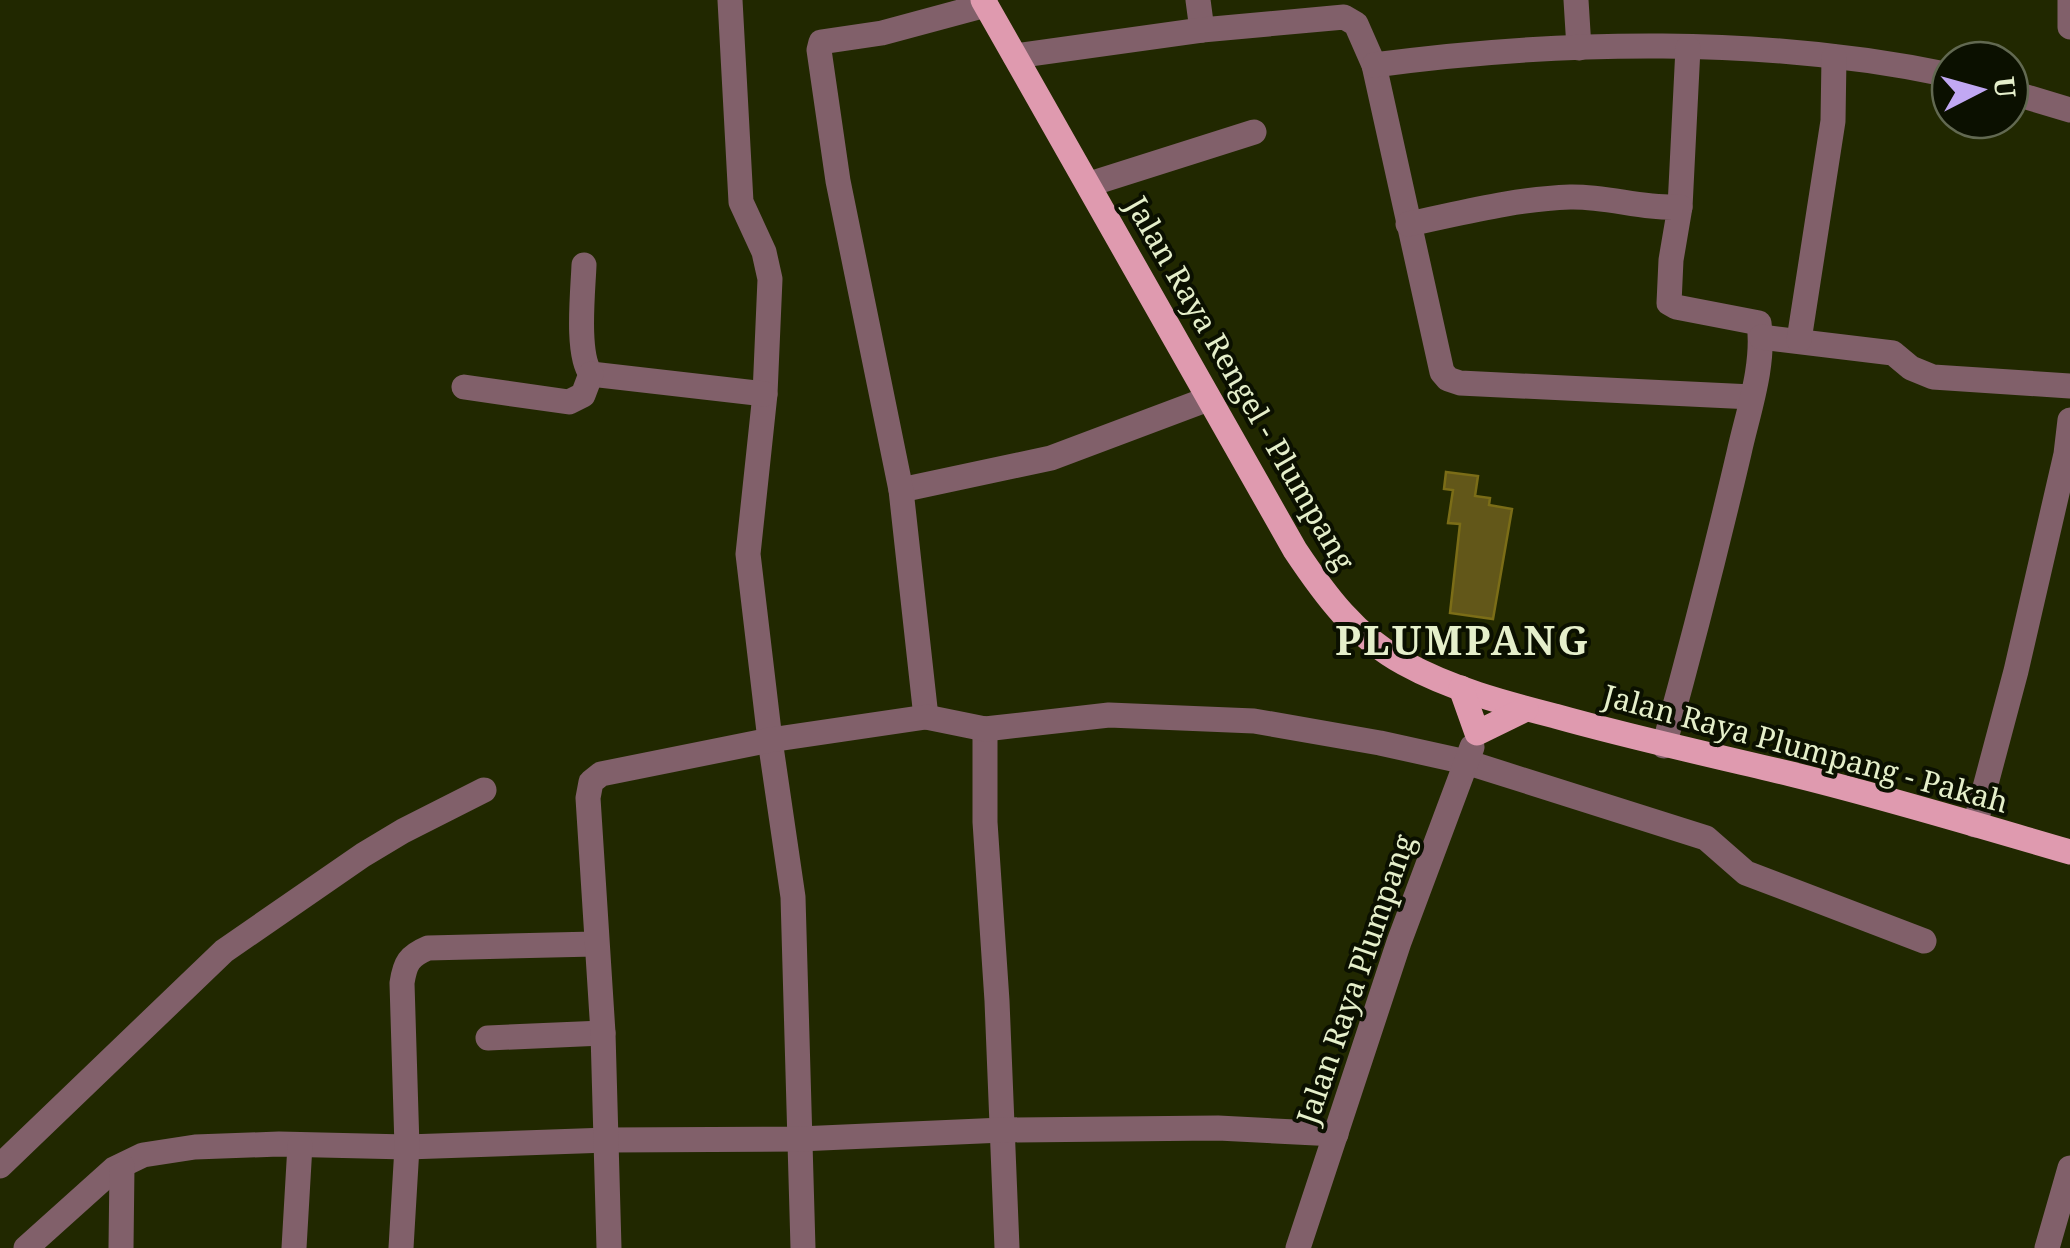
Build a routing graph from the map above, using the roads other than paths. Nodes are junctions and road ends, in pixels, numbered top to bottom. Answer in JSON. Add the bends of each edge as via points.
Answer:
{"nodes":[{"id":1,"x":730,"y":0,"type":"edge"},
{"id":2,"x":1198,"y":0,"type":"edge"},
{"id":3,"x":1576,"y":0,"type":"edge"},
{"id":4,"x":2070,"y":0,"type":"edge"},
{"id":5,"x":985,"y":2,"type":"edge"},
{"id":6,"x":2070,"y":27,"type":"edge"},
{"id":7,"x":1202,"y":30,"type":"junction"},
{"id":8,"x":1579,"y":48,"type":"junction"},
{"id":9,"x":1688,"y":48,"type":"junction"},
{"id":10,"x":1015,"y":56,"type":"junction"},
{"id":11,"x":1834,"y":57,"type":"junction"},
{"id":12,"x":1374,"y":64,"type":"junction"},
{"id":13,"x":1930,"y":70,"type":"edge"},
{"id":14,"x":2030,"y":98,"type":"edge"},
{"id":15,"x":2070,"y":110,"type":"edge"},
{"id":16,"x":1254,"y":132,"type":"dead end"},
{"id":17,"x":1090,"y":184,"type":"junction"},
{"id":18,"x":1680,"y":207,"type":"junction"},
{"id":19,"x":1408,"y":224,"type":"junction"},
{"id":20,"x":584,"y":265,"type":"dead end"},
{"id":21,"x":1761,"y":337,"type":"junction"},
{"id":22,"x":1800,"y":340,"type":"junction"},
{"id":23,"x":591,"y":374,"type":"junction"},
{"id":24,"x":2070,"y":386,"type":"edge"},
{"id":25,"x":464,"y":387,"type":"dead end"},
{"id":26,"x":765,"y":394,"type":"junction"},
{"id":27,"x":1752,"y":397,"type":"junction"},
{"id":28,"x":1208,"y":400,"type":"junction"},
{"id":29,"x":2070,"y":420,"type":"edge"},
{"id":30,"x":901,"y":490,"type":"junction"},
{"id":31,"x":1461,"y":688,"type":"junction"},
{"id":32,"x":1526,"y":709,"type":"junction"},
{"id":33,"x":926,"y":718,"type":"junction"},
{"id":34,"x":986,"y":729,"type":"junction"},
{"id":35,"x":1477,"y":733,"type":"junction"},
{"id":36,"x":770,"y":740,"type":"junction"},
{"id":37,"x":1664,"y":746,"type":"junction"},
{"id":38,"x":1466,"y":762,"type":"junction"},
{"id":39,"x":484,"y":790,"type":"dead end"},
{"id":40,"x":1976,"y":825,"type":"junction"},
{"id":41,"x":2070,"y":852,"type":"edge"},
{"id":42,"x":1924,"y":941,"type":"dead end"},
{"id":43,"x":596,"y":944,"type":"junction"},
{"id":44,"x":603,"y":1033,"type":"junction"},
{"id":45,"x":488,"y":1038,"type":"dead end"},
{"id":46,"x":1003,"y":1130,"type":"junction"},
{"id":47,"x":1336,"y":1134,"type":"junction"},
{"id":48,"x":799,"y":1139,"type":"junction"},
{"id":49,"x":608,"y":1140,"type":"junction"},
{"id":50,"x":300,"y":1145,"type":"junction"},
{"id":51,"x":407,"y":1147,"type":"junction"},
{"id":52,"x":0,"y":1166,"type":"edge"},
{"id":53,"x":122,"y":1166,"type":"junction"},
{"id":54,"x":2070,"y":1168,"type":"edge"},
{"id":55,"x":26,"y":1248,"type":"edge"},
{"id":56,"x":122,"y":1248,"type":"edge"},
{"id":57,"x":294,"y":1248,"type":"edge"},
{"id":58,"x":400,"y":1248,"type":"edge"},
{"id":59,"x":609,"y":1248,"type":"edge"},
{"id":60,"x":804,"y":1248,"type":"edge"},
{"id":61,"x":1007,"y":1248,"type":"edge"},
{"id":62,"x":1298,"y":1248,"type":"edge"},
{"id":63,"x":2047,"y":1248,"type":"edge"}],
"edges":[{"from":1,"to":26,"type":"street","via":[[741,202],[770,279]]},
{"from":2,"to":7,"type":"street"},
{"from":3,"to":8,"type":"street"},
{"from":4,"to":6,"type":"street"},
{"from":5,"to":10,"type":"main road","name":"Jalan Raya Rengel - Plumpang"},
{"from":5,"to":30,"type":"street","via":[[882,33],[832,38],[819,50],[838,181]]},
{"from":7,"to":10,"type":"street"},
{"from":7,"to":12,"type":"street","via":[[1344,18],[1356,24]]},
{"from":8,"to":9,"type":"street"},
{"from":8,"to":12,"type":"street"},
{"from":9,"to":11,"type":"street"},
{"from":9,"to":18,"type":"street"},
{"from":10,"to":17,"type":"main road","name":"Jalan Raya Rengel - Plumpang"},
{"from":11,"to":13,"type":"street"},
{"from":11,"to":22,"type":"street","via":[[1833,121]]},
{"from":12,"to":19,"type":"street"},
{"from":14,"to":15,"type":"street"},
{"from":16,"to":17,"type":"street"},
{"from":17,"to":28,"type":"main road","name":"Jalan Raya Rengel - Plumpang"},
{"from":18,"to":19,"type":"street","via":[[1575,196]]},
{"from":18,"to":21,"type":"street","via":[[1668,303],[1757,322]]},
{"from":19,"to":27,"type":"street","via":[[1448,380]]},
{"from":20,"to":23,"type":"street","via":[[583,344]]},
{"from":21,"to":22,"type":"street"},
{"from":21,"to":27,"type":"street"},
{"from":22,"to":24,"type":"street","via":[[1893,354],[1933,377]]},
{"from":23,"to":25,"type":"street","via":[[583,395],[569,402]]},
{"from":23,"to":26,"type":"street"},
{"from":26,"to":36,"type":"street","via":[[748,554]]},
{"from":27,"to":37,"type":"street"},
{"from":28,"to":30,"type":"street","via":[[1051,458]]},
{"from":28,"to":31,"type":"main road","name":"Jalan Raya Rengel - Plumpang","via":[[1294,550],[1337,609],[1402,662]]},
{"from":29,"to":40,"type":"street"},
{"from":30,"to":33,"type":"street"},
{"from":31,"to":32,"type":"main road","name":"Jalan Raya Rengel - Plumpang"},
{"from":31,"to":35,"type":"main road"},
{"from":32,"to":35,"type":"main road"},
{"from":32,"to":37,"type":"main road","name":"Jalan Raya Plumpang - Pakah"},
{"from":33,"to":34,"type":"street"},
{"from":33,"to":36,"type":"street"},
{"from":34,"to":38,"type":"street","via":[[1109,716],[1254,721]]},
{"from":34,"to":46,"type":"street"},
{"from":35,"to":38,"type":"street","name":"Jalan Raya Plumpang"},
{"from":36,"to":43,"type":"street","via":[[601,774],[591,782]]},
{"from":36,"to":48,"type":"street","via":[[793,897]]},
{"from":37,"to":40,"type":"main road","name":"Jalan Raya Plumpang - Pakah"},
{"from":38,"to":42,"type":"street","via":[[1706,838],[1746,872]]},
{"from":38,"to":47,"type":"street","name":"Jalan Raya Plumpang"},
{"from":39,"to":52,"type":"street","via":[[363,854],[224,951]]},
{"from":40,"to":41,"type":"main road","name":"Jalan Raya Plumpang - Pakah"},
{"from":43,"to":44,"type":"street"},
{"from":43,"to":51,"type":"street","via":[[428,948],[412,955],[402,983]]},
{"from":44,"to":45,"type":"street"},
{"from":44,"to":49,"type":"street"},
{"from":46,"to":47,"type":"street"},
{"from":46,"to":48,"type":"street"},
{"from":46,"to":61,"type":"street"},
{"from":47,"to":62,"type":"street","name":"Jalan Raya Plumpang"},
{"from":48,"to":49,"type":"street"},
{"from":48,"to":60,"type":"street"},
{"from":49,"to":51,"type":"street"},
{"from":49,"to":59,"type":"street"},
{"from":50,"to":51,"type":"street"},
{"from":50,"to":53,"type":"street","via":[[196,1147],[143,1155]]},
{"from":50,"to":57,"type":"street"},
{"from":51,"to":58,"type":"street"},
{"from":53,"to":55,"type":"street"},
{"from":53,"to":56,"type":"street"},
{"from":54,"to":63,"type":"street"}]}
